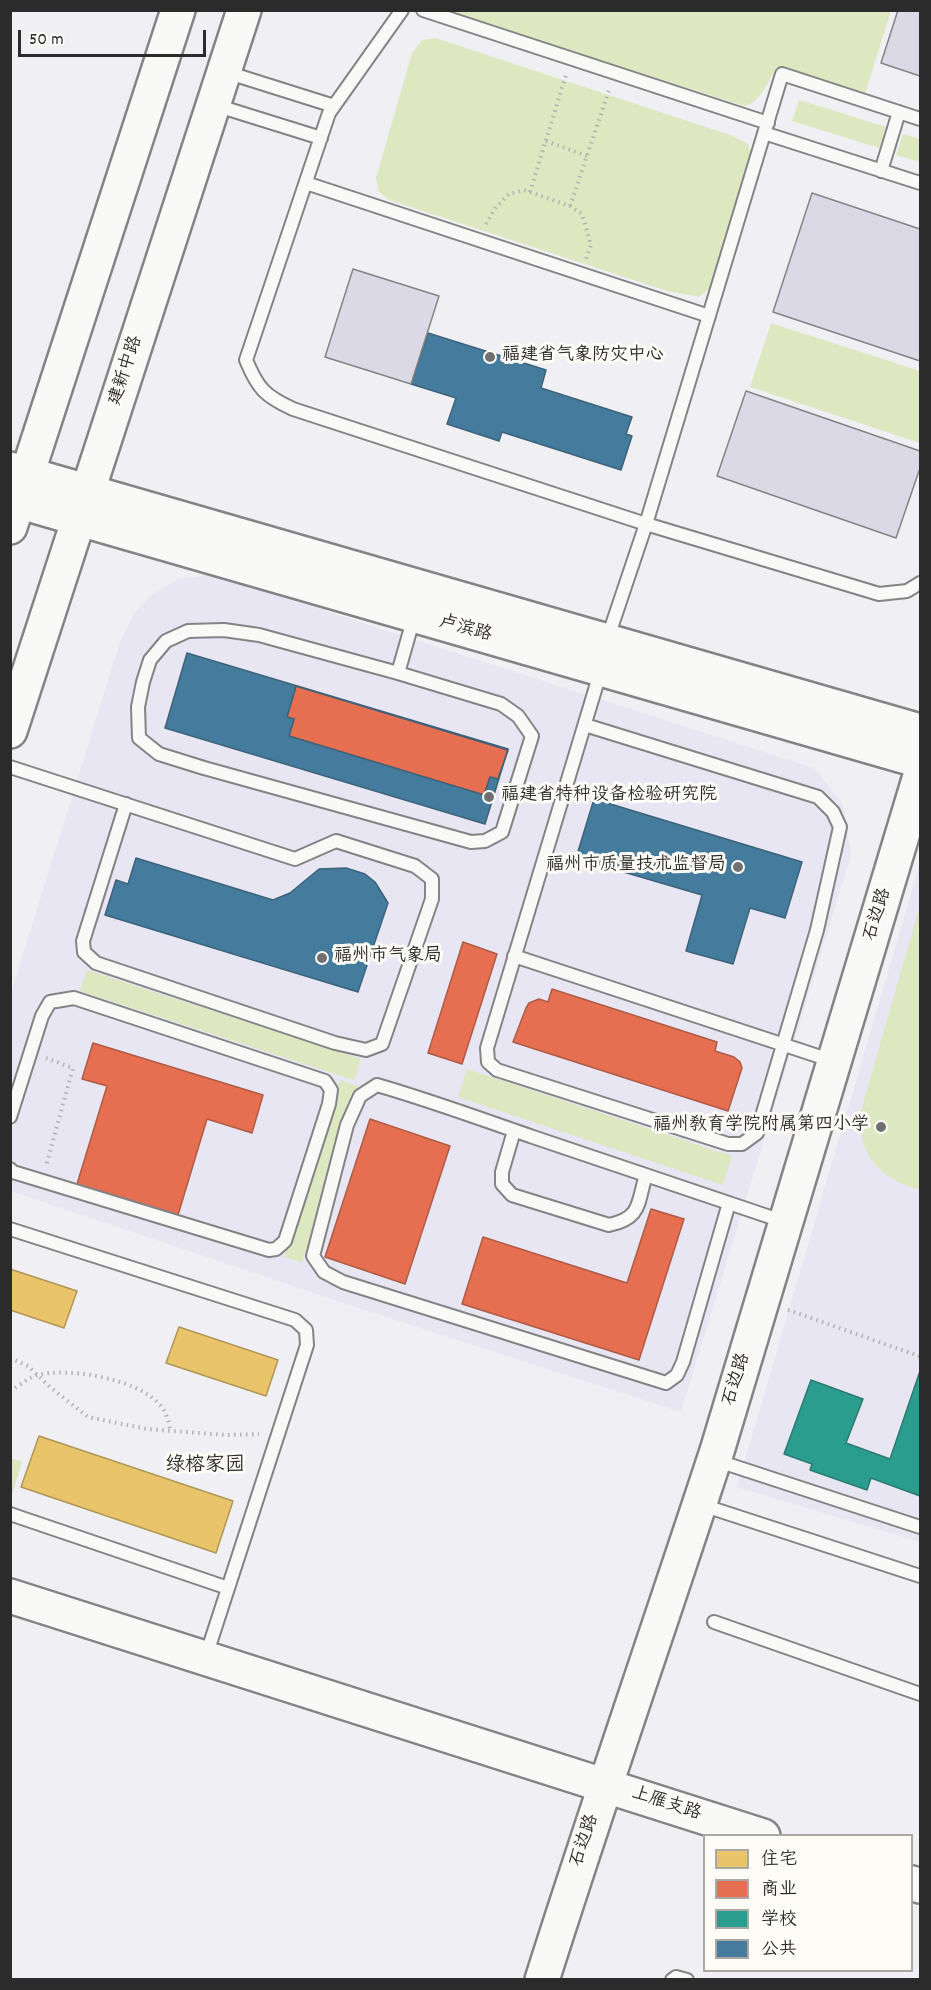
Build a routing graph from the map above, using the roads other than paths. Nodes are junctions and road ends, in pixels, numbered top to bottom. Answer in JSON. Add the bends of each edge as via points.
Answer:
{"nodes":[{"id":1,"x":178,"y":10,"type":"edge"},
{"id":2,"x":244,"y":10,"type":"edge"},
{"id":3,"x":402,"y":10,"type":"edge"},
{"id":4,"x":423,"y":10,"type":"edge"},
{"id":5,"x":224,"y":71,"type":"junction"},
{"id":6,"x":213,"y":105,"type":"junction"},
{"id":7,"x":334,"y":106,"type":"junction"},
{"id":8,"x":899,"y":112,"type":"junction"},
{"id":9,"x":921,"y":119,"type":"edge"},
{"id":10,"x":766,"y":128,"type":"junction"},
{"id":11,"x":321,"y":138,"type":"junction"},
{"id":12,"x":881,"y":171,"type":"junction"},
{"id":13,"x":306,"y":183,"type":"junction"},
{"id":14,"x":921,"y":183,"type":"edge"},
{"id":15,"x":709,"y":316,"type":"junction"},
{"id":16,"x":16,"y":494,"type":"edge"},
{"id":17,"x":84,"y":506,"type":"junction"},
{"id":18,"x":646,"y":524,"type":"junction"},
{"id":19,"x":921,"y":583,"type":"edge"},
{"id":20,"x":415,"y":616,"type":"junction"},
{"id":21,"x":604,"y":655,"type":"junction"},
{"id":22,"x":398,"y":673,"type":"junction"},
{"id":23,"x":585,"y":725,"type":"junction"},
{"id":24,"x":10,"y":731,"type":"edge"},
{"id":25,"x":921,"y":731,"type":"edge"},
{"id":26,"x":921,"y":761,"type":"edge"},
{"id":27,"x":10,"y":767,"type":"edge"},
{"id":28,"x":921,"y":776,"type":"edge"},
{"id":29,"x":126,"y":804,"type":"junction"},
{"id":30,"x":514,"y":957,"type":"junction"},
{"id":31,"x":783,"y":1045,"type":"junction"},
{"id":32,"x":834,"y":1062,"type":"junction"},
{"id":33,"x":12,"y":1108,"type":"edge"},
{"id":34,"x":514,"y":1131,"type":"junction"},
{"id":35,"x":10,"y":1169,"type":"edge"},
{"id":36,"x":646,"y":1175,"type":"junction"},
{"id":37,"x":729,"y":1203,"type":"junction"},
{"id":38,"x":786,"y":1222,"type":"junction"},
{"id":39,"x":10,"y":1229,"type":"edge"},
{"id":40,"x":714,"y":1460,"type":"junction"},
{"id":41,"x":700,"y":1504,"type":"junction"},
{"id":42,"x":10,"y":1514,"type":"edge"},
{"id":43,"x":921,"y":1527,"type":"edge"},
{"id":44,"x":921,"y":1576,"type":"edge"},
{"id":45,"x":228,"y":1588,"type":"junction"},
{"id":46,"x":10,"y":1596,"type":"edge"},
{"id":47,"x":714,"y":1622,"type":"dead end"},
{"id":48,"x":206,"y":1658,"type":"junction"},
{"id":49,"x":921,"y":1694,"type":"edge"},
{"id":50,"x":604,"y":1785,"type":"junction"},
{"id":51,"x":757,"y":1834,"type":"edge"},
{"id":52,"x":542,"y":1980,"type":"edge"},
{"id":53,"x":672,"y":1980,"type":"edge"},
{"id":54,"x":687,"y":1980,"type":"edge"}],
"edges":[{"from":1,"to":16,"type":"main road"},
{"from":2,"to":5,"type":"main road","name":"建新中路"},
{"from":3,"to":7,"type":"lane"},
{"from":4,"to":10,"type":"lane"},
{"from":5,"to":6,"type":"main road","name":"建新中路"},
{"from":5,"to":7,"type":"lane"},
{"from":6,"to":11,"type":"lane"},
{"from":6,"to":17,"type":"main road","name":"建新中路"},
{"from":7,"to":11,"type":"lane"},
{"from":8,"to":9,"type":"lane"},
{"from":8,"to":10,"type":"lane","via":[[782,74]]},
{"from":8,"to":12,"type":"lane"},
{"from":10,"to":12,"type":"lane"},
{"from":10,"to":15,"type":"lane"},
{"from":11,"to":13,"type":"lane"},
{"from":12,"to":14,"type":"lane"},
{"from":13,"to":15,"type":"lane"},
{"from":13,"to":18,"type":"lane","via":[[246,360],[255,381],[271,399]]},
{"from":15,"to":18,"type":"lane"},
{"from":16,"to":17,"type":"main road","name":"卢滨路"},
{"from":17,"to":20,"type":"main road","name":"卢滨路"},
{"from":17,"to":21,"type":"main road"},
{"from":17,"to":24,"type":"main road","name":"建新中路"},
{"from":18,"to":19,"type":"lane","via":[[879,594],[907,591]]},
{"from":18,"to":21,"type":"lane"},
{"from":20,"to":21,"type":"main road","name":"卢滨路"},
{"from":20,"to":22,"type":"lane"},
{"from":21,"to":23,"type":"lane"},
{"from":21,"to":25,"type":"main road"},
{"from":21,"to":26,"type":"main road","name":"卢滨路"},
{"from":22,"to":22,"type":"lane","via":[[259,635],[224,630],[188,631],[166,641],[150,660],[138,707],[139,738],[159,754],[471,842],[485,841],[502,832],[532,736],[518,716],[501,704]]},
{"from":23,"to":30,"type":"lane"},
{"from":23,"to":31,"type":"lane","via":[[819,797],[833,812],[840,827],[817,930]]},
{"from":27,"to":29,"type":"lane"},
{"from":28,"to":32,"type":"main road","name":"石边路"},
{"from":29,"to":29,"type":"lane","via":[[83,940],[84,952],[96,963],[335,1043],[366,1050],[382,1044],[432,899],[432,879],[415,866],[336,841],[294,858]]},
{"from":30,"to":31,"type":"lane"},
{"from":30,"to":31,"type":"lane","via":[[487,1048],[488,1062],[508,1074],[728,1144],[742,1144],[757,1133]]},
{"from":31,"to":32,"type":"lane"},
{"from":32,"to":38,"type":"main road","name":"石边路"},
{"from":33,"to":35,"type":"lane","via":[[42,1016],[50,1002],[74,998],[325,1080],[331,1090],[285,1241],[276,1249]]},
{"from":34,"to":36,"type":"lane"},
{"from":34,"to":36,"type":"lane","via":[[502,1172],[502,1184],[512,1195],[609,1225],[634,1214]]},
{"from":34,"to":37,"type":"lane","via":[[377,1085],[360,1096],[347,1125],[313,1256],[324,1272],[343,1282],[666,1383],[678,1375],[683,1362]]},
{"from":36,"to":37,"type":"lane"},
{"from":37,"to":38,"type":"lane"},
{"from":38,"to":40,"type":"main road","name":"石边路"},
{"from":39,"to":45,"type":"lane","via":[[295,1320],[306,1330],[307,1345]]},
{"from":40,"to":41,"type":"main road","name":"石边路"},
{"from":40,"to":43,"type":"lane"},
{"from":41,"to":44,"type":"lane"},
{"from":41,"to":50,"type":"main road","name":"石边路"},
{"from":42,"to":45,"type":"lane"},
{"from":45,"to":48,"type":"lane"},
{"from":46,"to":48,"type":"main road","name":"上雁支路"},
{"from":47,"to":49,"type":"lane"},
{"from":48,"to":50,"type":"main road","name":"上雁支路"},
{"from":50,"to":51,"type":"main road","name":"上雁支路"},
{"from":50,"to":52,"type":"main road","name":"石边路"},
{"from":53,"to":54,"type":"lane"}]}
